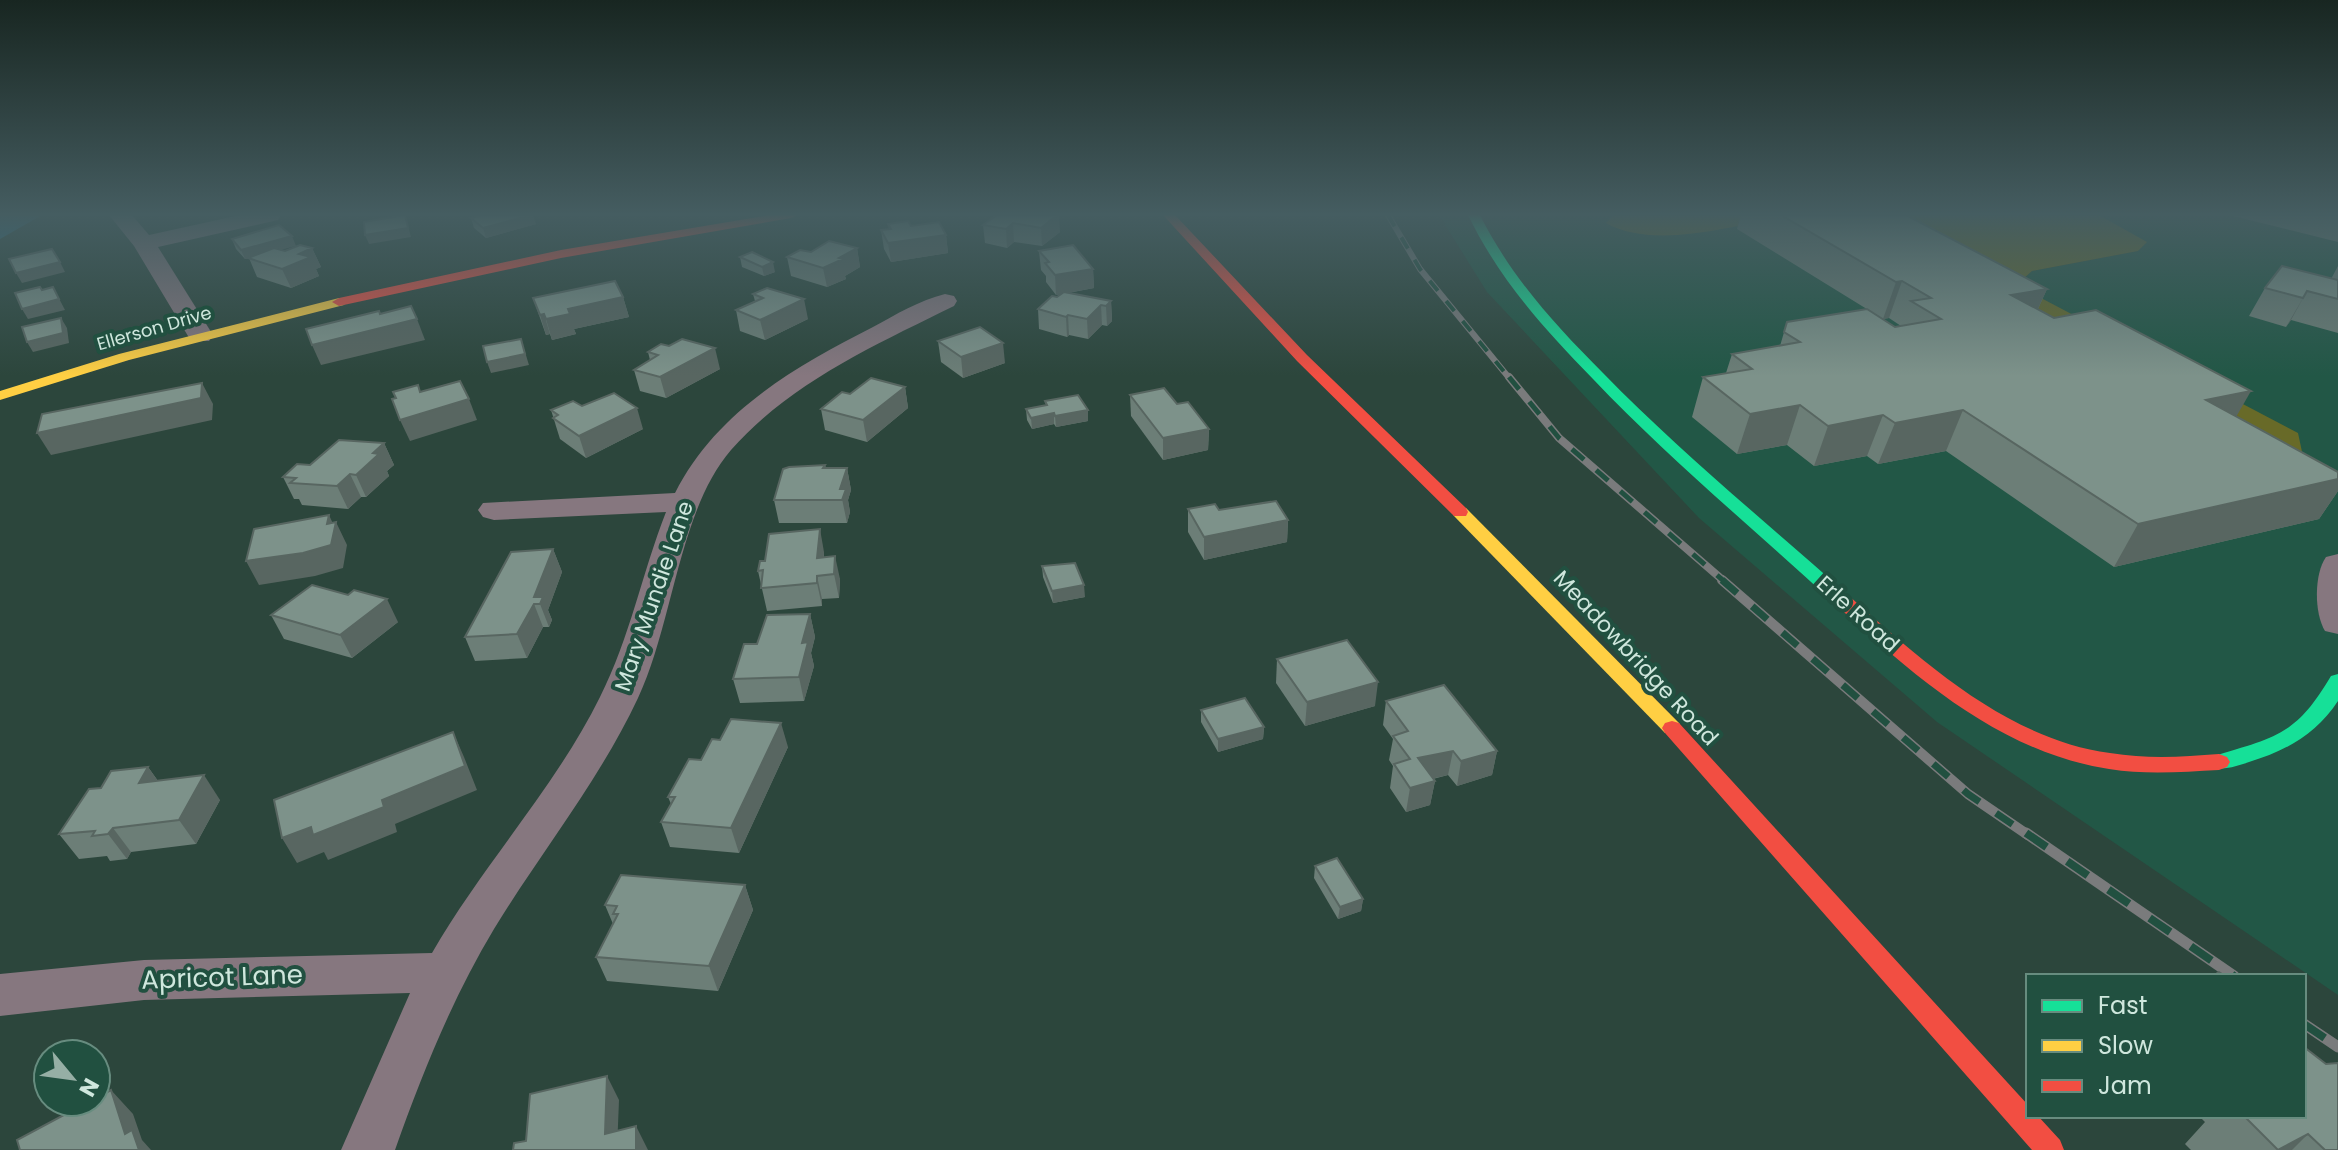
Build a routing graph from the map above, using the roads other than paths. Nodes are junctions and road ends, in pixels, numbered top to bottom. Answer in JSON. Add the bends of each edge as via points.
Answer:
{"nodes":[{"id":1,"x":160,"y":269,"type":"edge"},
{"id":2,"x":485,"y":269,"type":"edge"},
{"id":3,"x":1216,"y":269,"type":"edge"},
{"id":4,"x":1504,"y":269,"type":"edge"},
{"id":5,"x":945,"y":301,"type":"dead end"},
{"id":6,"x":200,"y":335,"type":"junction"},
{"id":7,"x":0,"y":396,"type":"edge"},
{"id":8,"x":684,"y":502,"type":"junction"},
{"id":9,"x":494,"y":510,"type":"dead end"},
{"id":10,"x":2338,"y":564,"type":"edge"},
{"id":11,"x":2338,"y":623,"type":"edge"},
{"id":12,"x":2338,"y":681,"type":"edge"},
{"id":13,"x":444,"y":973,"type":"junction"},
{"id":14,"x":0,"y":995,"type":"edge"},
{"id":15,"x":368,"y":1150,"type":"edge"},
{"id":16,"x":2050,"y":1150,"type":"edge"}],
"edges":[{"from":1,"to":6,"type":"street"},
{"from":2,"to":6,"type":"street","name":"Ellerson Drive"},
{"from":3,"to":16,"type":"street","name":"Meadowbridge Road","via":[[1257,315],[1547,598]]},
{"from":4,"to":12,"type":"street","name":"Erle Road","via":[[1536,312],[1660,439],[1881,637],[1993,720],[2079,755],[2124,763],[2192,764],[2244,757],[2285,742],[2319,716]]},
{"from":5,"to":8,"type":"street","name":"Mary Mundie Lane","via":[[845,352],[758,410],[718,447]]},
{"from":6,"to":7,"type":"street","name":"Ellerson Drive"},
{"from":8,"to":9,"type":"street"},
{"from":8,"to":13,"type":"street","name":"Mary Mundie Lane","via":[[652,614],[621,695],[586,762]]},
{"from":10,"to":11,"type":"street"},
{"from":13,"to":14,"type":"street","name":"Apricot Lane","via":[[144,980]]},
{"from":13,"to":15,"type":"street","name":"Mary Mundie Lane","via":[[401,1061]]}]}
